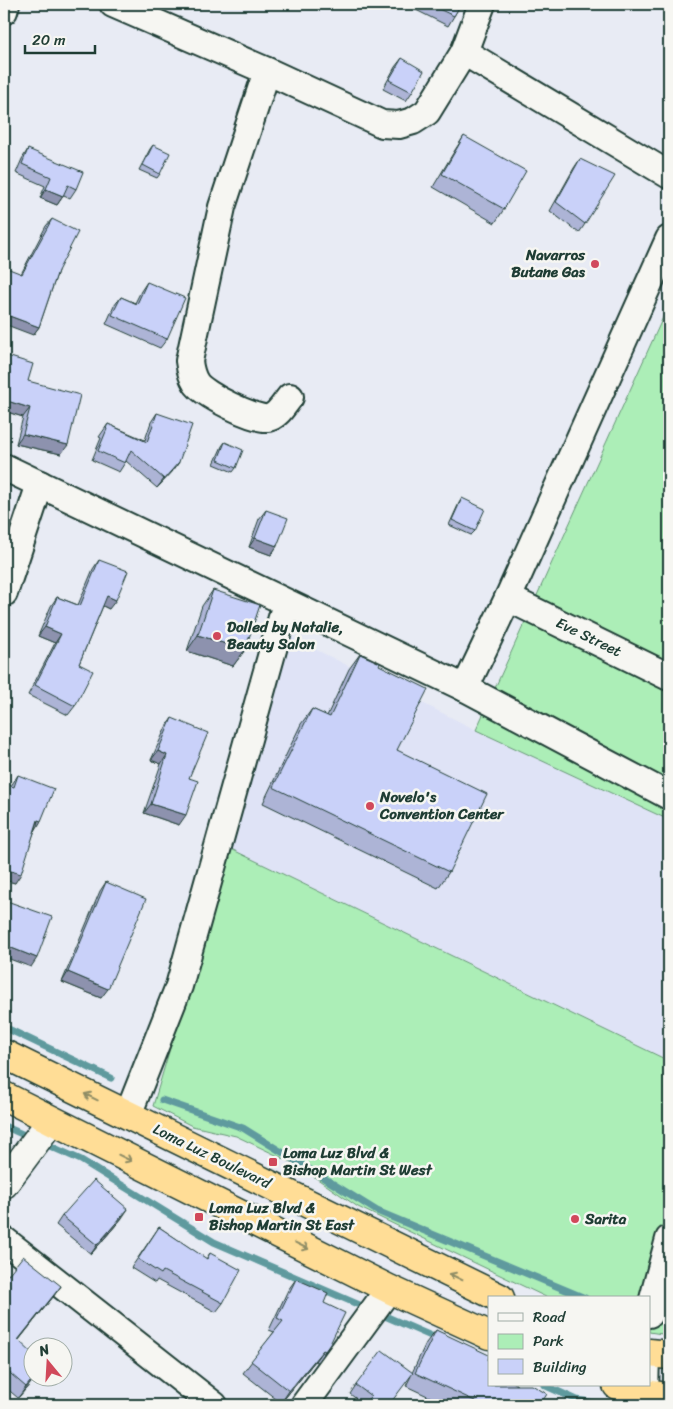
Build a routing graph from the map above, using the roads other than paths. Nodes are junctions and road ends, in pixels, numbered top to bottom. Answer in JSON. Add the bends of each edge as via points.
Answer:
{"nodes":[{"id":1,"x":6,"y":4,"type":"edge"},
{"id":2,"x":113,"y":4,"type":"edge"},
{"id":3,"x":482,"y":4,"type":"edge"},
{"id":4,"x":4,"y":11,"type":"edge"},
{"id":5,"x":464,"y":52,"type":"junction"},
{"id":6,"x":267,"y":71,"type":"junction"},
{"id":7,"x":669,"y":175,"type":"edge"},
{"id":8,"x":669,"y":239,"type":"edge"},
{"id":9,"x":290,"y":397,"type":"dead end"},
{"id":10,"x":4,"y":467,"type":"edge"},
{"id":11,"x":40,"y":484,"type":"junction"},
{"id":12,"x":4,"y":593,"type":"edge"},
{"id":13,"x":508,"y":598,"type":"junction"},
{"id":14,"x":286,"y":602,"type":"junction"},
{"id":15,"x":669,"y":677,"type":"edge"},
{"id":16,"x":464,"y":688,"type":"junction"},
{"id":17,"x":669,"y":796,"type":"edge"},
{"id":18,"x":4,"y":1054,"type":"edge"},
{"id":19,"x":4,"y":1096,"type":"edge"},
{"id":20,"x":128,"y":1115,"type":"junction"},
{"id":21,"x":51,"y":1121,"type":"junction"},
{"id":22,"x":4,"y":1184,"type":"edge"},
{"id":23,"x":669,"y":1239,"type":"edge"},
{"id":24,"x":4,"y":1240,"type":"edge"},
{"id":25,"x":389,"y":1289,"type":"junction"},
{"id":26,"x":496,"y":1296,"type":"edge"},
{"id":27,"x":650,"y":1310,"type":"edge"},
{"id":28,"x":488,"y":1335,"type":"edge"},
{"id":29,"x":657,"y":1354,"type":"edge"},
{"id":30,"x":620,"y":1386,"type":"edge"},
{"id":31,"x":654,"y":1399,"type":"edge"},
{"id":32,"x":214,"y":1405,"type":"edge"},
{"id":33,"x":304,"y":1405,"type":"edge"}],
"edges":[{"from":1,"to":4,"type":"street"},
{"from":2,"to":6,"type":"street"},
{"from":3,"to":5,"type":"street"},
{"from":5,"to":6,"type":"street","via":[[427,112],[414,121],[399,125],[382,124]]},
{"from":5,"to":7,"type":"street"},
{"from":6,"to":9,"type":"street","via":[[222,207],[189,361],[197,384],[208,394],[258,418],[270,418],[278,413]]},
{"from":8,"to":13,"type":"street"},
{"from":10,"to":11,"type":"street"},
{"from":11,"to":12,"type":"street"},
{"from":11,"to":14,"type":"street"},
{"from":13,"to":15,"type":"street","name":"Eve Street"},
{"from":13,"to":16,"type":"street"},
{"from":14,"to":16,"type":"street"},
{"from":14,"to":20,"type":"street","via":[[180,986]]},
{"from":16,"to":17,"type":"street"},
{"from":20,"to":18,"type":"highway","name":"Loma Luz Boulevard","one_way":true},
{"from":19,"to":21,"type":"highway"},
{"from":26,"to":20,"type":"highway","name":"Loma Luz Boulevard","one_way":true},
{"from":21,"to":22,"type":"street"},
{"from":21,"to":25,"type":"highway","one_way":true},
{"from":23,"to":27,"type":"street"},
{"from":24,"to":32,"type":"street"},
{"from":25,"to":28,"type":"highway"},
{"from":25,"to":33,"type":"street"},
{"from":29,"to":31,"type":"lane"},
{"from":30,"to":31,"type":"highway"}]}
